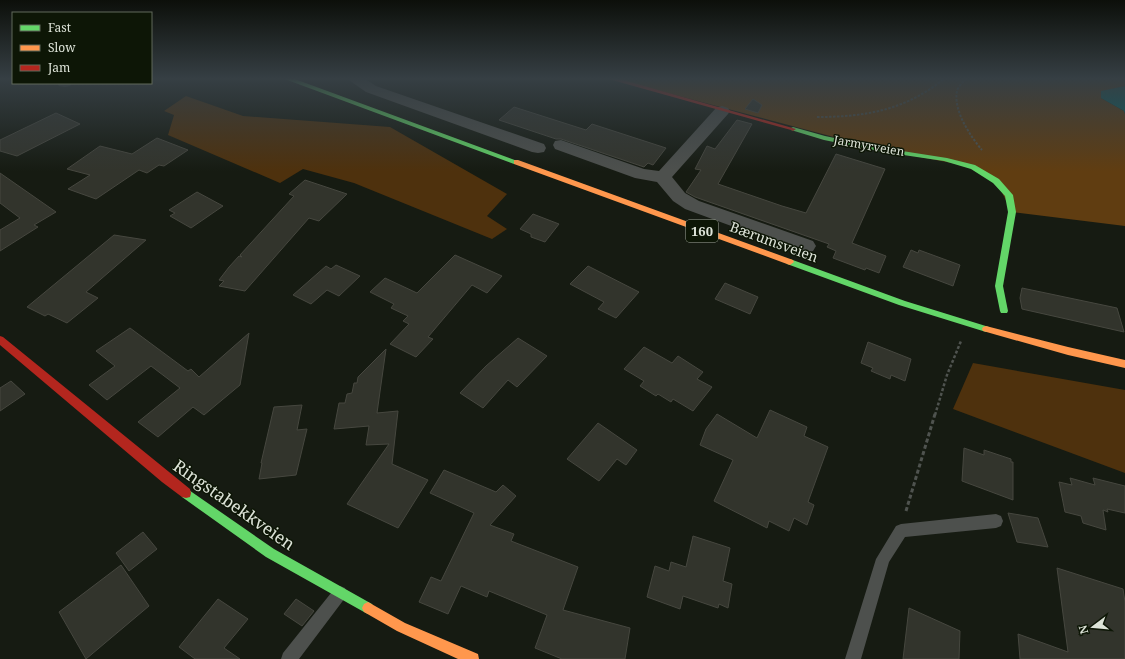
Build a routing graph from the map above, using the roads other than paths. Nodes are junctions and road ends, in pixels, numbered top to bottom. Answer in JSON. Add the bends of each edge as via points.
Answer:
{"nodes":[{"id":1,"x":369,"y":109,"type":"edge"},
{"id":2,"x":428,"y":109,"type":"edge"},
{"id":3,"x":714,"y":109,"type":"edge"},
{"id":4,"x":722,"y":111,"type":"junction"},
{"id":5,"x":562,"y":145,"type":"dead end"},
{"id":6,"x":538,"y":148,"type":"dead end"},
{"id":7,"x":663,"y":177,"type":"junction"},
{"id":8,"x":806,"y":246,"type":"dead end"},
{"id":9,"x":1004,"y":311,"type":"dead end"},
{"id":10,"x":0,"y":340,"type":"edge"},
{"id":11,"x":1125,"y":364,"type":"edge"},
{"id":12,"x":996,"y":522,"type":"dead end"},
{"id":13,"x":340,"y":592,"type":"junction"},
{"id":14,"x":289,"y":659,"type":"edge"},
{"id":15,"x":473,"y":659,"type":"edge"},
{"id":16,"x":853,"y":659,"type":"edge"}],
"edges":[{"from":1,"to":11,"type":"street","name":"Bærumsveien","number":"160","via":[[902,303],[1040,344]]},
{"from":2,"to":6,"type":"street"},
{"from":3,"to":4,"type":"street","name":"Jarmyrveien"},
{"from":4,"to":7,"type":"street"},
{"from":4,"to":9,"type":"street","name":"Jarmyrveien","via":[[824,138],[945,159],[973,167],[996,181],[1008,195],[1012,212],[999,286]]},
{"from":5,"to":7,"type":"street","via":[[641,174]]},
{"from":7,"to":8,"type":"street","via":[[680,197],[692,205]]},
{"from":10,"to":13,"type":"street","name":"Ringstabekkveien","via":[[166,478],[270,552]]},
{"from":12,"to":16,"type":"lane","via":[[901,531],[883,559]]},
{"from":13,"to":14,"type":"lane"},
{"from":13,"to":15,"type":"street","name":"Ringstabekkveien","via":[[401,627]]}]}
